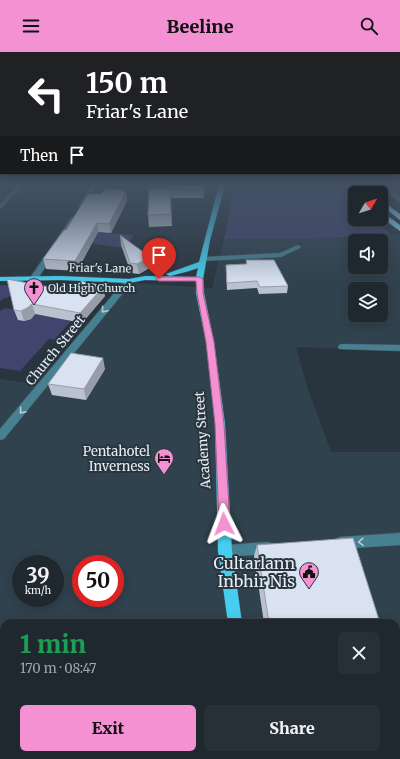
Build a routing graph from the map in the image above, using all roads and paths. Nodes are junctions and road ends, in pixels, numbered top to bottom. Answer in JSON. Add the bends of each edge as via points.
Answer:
{"nodes":[{"id":1,"x":74,"y":218,"type":"edge"},
{"id":2,"x":213,"y":218,"type":"edge"},
{"id":3,"x":388,"y":219,"type":"edge"},
{"id":4,"x":400,"y":229,"type":"edge"},
{"id":5,"x":298,"y":247,"type":"dead end"},
{"id":6,"x":202,"y":261,"type":"junction"},
{"id":7,"x":34,"y":278,"type":"junction"},
{"id":8,"x":145,"y":278,"type":"junction"},
{"id":9,"x":0,"y":279,"type":"edge"},
{"id":10,"x":199,"y":279,"type":"junction"},
{"id":11,"x":129,"y":281,"type":"junction"},
{"id":12,"x":342,"y":347,"type":"dead end"},
{"id":13,"x":400,"y":348,"type":"edge"},
{"id":14,"x":0,"y":436,"type":"edge"},
{"id":15,"x":400,"y":540,"type":"edge"},
{"id":16,"x":329,"y":544,"type":"edge"},
{"id":17,"x":282,"y":547,"type":"edge"},
{"id":18,"x":225,"y":551,"type":"junction"},
{"id":19,"x":234,"y":619,"type":"edge"}],
"edges":[{"from":1,"to":7,"type":"street"},
{"from":2,"to":6,"type":"main road","name":"Academy Street"},
{"from":3,"to":4,"type":"highway"},
{"from":5,"to":6,"type":"street","via":[[280,255]]},
{"from":6,"to":8,"type":"main road","via":[[183,272]]},
{"from":6,"to":10,"type":"main road","name":"Academy Street"},
{"from":7,"to":9,"type":"main road","name":"Friar's Lane"},
{"from":7,"to":11,"type":"main road","name":"Friar's Lane"},
{"from":8,"to":10,"type":"main road","name":"Friar's Lane"},
{"from":8,"to":11,"type":"main road","name":"Friar's Lane"},
{"from":10,"to":18,"type":"main road","name":"Academy Street","via":[[220,424]]},
{"from":11,"to":14,"type":"street","name":"Church Street","one_way":true},
{"from":12,"to":13,"type":"street"},
{"from":15,"to":16,"type":"street","one_way":true},
{"from":17,"to":18,"type":"street"},
{"from":18,"to":19,"type":"main road","name":"Academy Street"}]}
